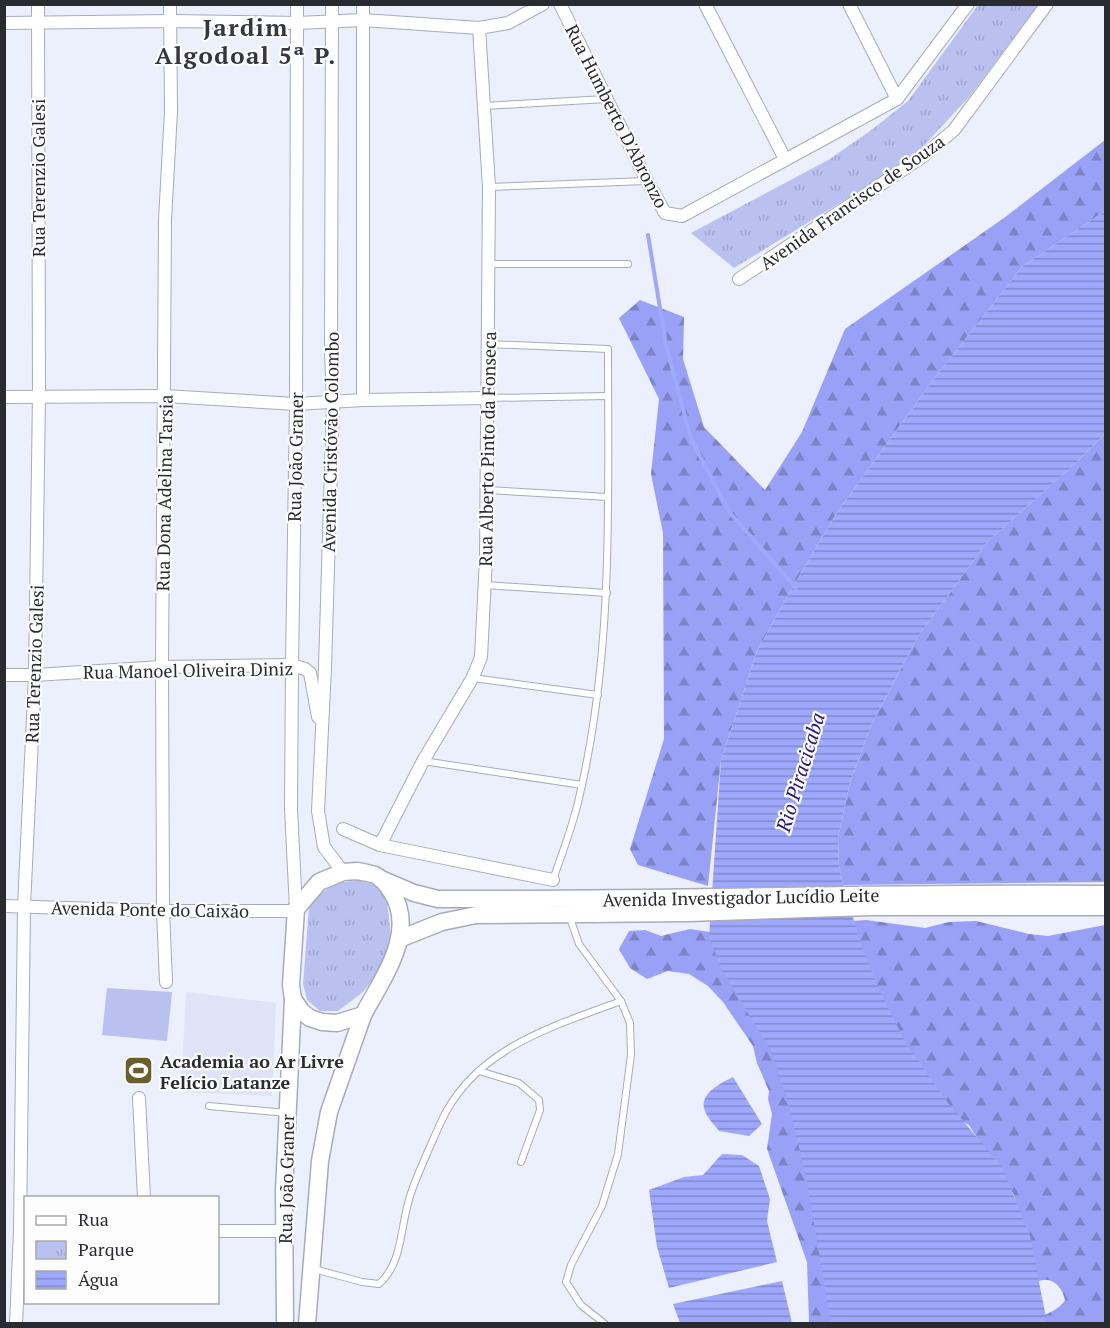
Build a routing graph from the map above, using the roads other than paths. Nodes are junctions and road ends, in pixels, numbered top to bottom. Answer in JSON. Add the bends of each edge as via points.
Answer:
{"nodes":[{"id":1,"x":38,"y":4,"type":"edge"},
{"id":2,"x":170,"y":4,"type":"edge"},
{"id":3,"x":297,"y":4,"type":"edge"},
{"id":4,"x":332,"y":4,"type":"edge"},
{"id":5,"x":363,"y":4,"type":"edge"},
{"id":6,"x":543,"y":4,"type":"edge"},
{"id":7,"x":560,"y":4,"type":"edge"},
{"id":8,"x":705,"y":4,"type":"edge"},
{"id":9,"x":849,"y":4,"type":"edge"},
{"id":10,"x":968,"y":4,"type":"edge"},
{"id":11,"x":1047,"y":4,"type":"edge"},
{"id":12,"x":363,"y":20,"type":"junction"},
{"id":13,"x":38,"y":21,"type":"junction"},
{"id":14,"x":171,"y":21,"type":"junction"},
{"id":15,"x":332,"y":22,"type":"junction"},
{"id":16,"x":4,"y":23,"type":"edge"},
{"id":17,"x":297,"y":23,"type":"junction"},
{"id":18,"x":479,"y":28,"type":"junction"},
{"id":19,"x":607,"y":99,"type":"junction"},
{"id":20,"x":897,"y":99,"type":"junction"},
{"id":21,"x":484,"y":106,"type":"junction"},
{"id":22,"x":785,"y":159,"type":"junction"},
{"id":23,"x":647,"y":180,"type":"junction"},
{"id":24,"x":489,"y":187,"type":"junction"},
{"id":25,"x":488,"y":264,"type":"junction"},
{"id":26,"x":628,"y":264,"type":"dead end"},
{"id":27,"x":739,"y":279,"type":"dead end"},
{"id":28,"x":488,"y":344,"type":"junction"},
{"id":29,"x":39,"y":395,"type":"junction"},
{"id":30,"x":165,"y":396,"type":"junction"},
{"id":31,"x":608,"y":396,"type":"junction"},
{"id":32,"x":4,"y":397,"type":"edge"},
{"id":33,"x":486,"y":398,"type":"junction"},
{"id":34,"x":363,"y":400,"type":"junction"},
{"id":35,"x":333,"y":403,"type":"junction"},
{"id":36,"x":297,"y":404,"type":"junction"},
{"id":37,"x":487,"y":489,"type":"junction"},
{"id":38,"x":608,"y":497,"type":"junction"},
{"id":39,"x":485,"y":585,"type":"junction"},
{"id":40,"x":607,"y":593,"type":"junction"},
{"id":41,"x":291,"y":665,"type":"junction"},
{"id":42,"x":162,"y":667,"type":"junction"},
{"id":43,"x":4,"y":675,"type":"edge"},
{"id":44,"x":35,"y":675,"type":"junction"},
{"id":45,"x":472,"y":677,"type":"junction"},
{"id":46,"x":598,"y":695,"type":"junction"},
{"id":47,"x":322,"y":731,"type":"junction"},
{"id":48,"x":423,"y":760,"type":"junction"},
{"id":49,"x":582,"y":786,"type":"junction"},
{"id":50,"x":343,"y":829,"type":"dead end"},
{"id":51,"x":380,"y":845,"type":"junction"},
{"id":52,"x":344,"y":872,"type":"junction"},
{"id":53,"x":381,"y":879,"type":"junction"},
{"id":54,"x":553,"y":880,"type":"joint"},
{"id":55,"x":1106,"y":894,"type":"edge"},
{"id":56,"x":868,"y":901,"type":"junction"},
{"id":57,"x":4,"y":906,"type":"edge"},
{"id":58,"x":24,"y":906,"type":"junction"},
{"id":59,"x":689,"y":906,"type":"junction"},
{"id":60,"x":1106,"y":907,"type":"edge"},
{"id":61,"x":296,"y":910,"type":"junction"},
{"id":62,"x":163,"y":911,"type":"junction"},
{"id":63,"x":569,"y":914,"type":"junction"},
{"id":64,"x":399,"y":939,"type":"junction"},
{"id":65,"x":166,"y":982,"type":"dead end"},
{"id":66,"x":293,"y":999,"type":"junction"},
{"id":67,"x":621,"y":1001,"type":"junction"},
{"id":68,"x":363,"y":1016,"type":"junction"},
{"id":69,"x":479,"y":1071,"type":"junction"},
{"id":70,"x":140,"y":1098,"type":"dead end"},
{"id":71,"x":209,"y":1106,"type":"dead end"},
{"id":72,"x":288,"y":1113,"type":"junction"},
{"id":73,"x":521,"y":1162,"type":"dead end"},
{"id":74,"x":144,"y":1196,"type":"edge"},
{"id":75,"x":23,"y":1230,"type":"edge"},
{"id":76,"x":219,"y":1231,"type":"edge"},
{"id":77,"x":284,"y":1231,"type":"junction"},
{"id":78,"x":311,"y":1268,"type":"junction"},
{"id":79,"x":16,"y":1323,"type":"edge"},
{"id":80,"x":285,"y":1323,"type":"edge"},
{"id":81,"x":307,"y":1323,"type":"edge"},
{"id":82,"x":605,"y":1323,"type":"edge"}],
"edges":[{"from":1,"to":13,"type":"street","name":"Rua Terenzio Galesi"},
{"from":2,"to":14,"type":"street","name":"Rua Dona Adelina Tarsia"},
{"from":3,"to":17,"type":"street","name":"Rua João Graner"},
{"from":4,"to":15,"type":"street","name":"Avenida Cristóvão Colombo"},
{"from":5,"to":12,"type":"street","name":"Avenida Cristóvão Colombo"},
{"from":6,"to":18,"type":"street","via":[[508,23]]},
{"from":7,"to":19,"type":"street","name":"Rua Humberto D'Abronzo"},
{"from":8,"to":22,"type":"street"},
{"from":9,"to":20,"type":"street"},
{"from":10,"to":20,"type":"street"},
{"from":11,"to":27,"type":"street","name":"Avenida Francisco de Souza","via":[[954,130],[922,157]]},
{"from":12,"to":15,"type":"street"},
{"from":12,"to":18,"type":"street"},
{"from":12,"to":34,"type":"street","name":"Avenida Cristóvão Colombo"},
{"from":13,"to":14,"type":"street"},
{"from":13,"to":16,"type":"street"},
{"from":13,"to":29,"type":"street","name":"Rua Terenzio Galesi"},
{"from":14,"to":17,"type":"street"},
{"from":14,"to":30,"type":"street","name":"Rua Dona Adelina Tarsia"},
{"from":15,"to":17,"type":"street"},
{"from":15,"to":35,"type":"street","name":"Avenida Cristóvão Colombo"},
{"from":17,"to":36,"type":"street","name":"Rua João Graner"},
{"from":18,"to":21,"type":"street","name":"Rua Alberto Pinto da Fonseca"},
{"from":19,"to":21,"type":"lane"},
{"from":19,"to":23,"type":"street","name":"Rua Humberto D'Abronzo"},
{"from":20,"to":22,"type":"street"},
{"from":21,"to":24,"type":"street","name":"Rua Alberto Pinto da Fonseca"},
{"from":22,"to":23,"type":"street","name":"Rua Humberto D'Abronzo","via":[[682,216],[665,213]]},
{"from":23,"to":24,"type":"lane"},
{"from":24,"to":25,"type":"street","name":"Rua Alberto Pinto da Fonseca"},
{"from":25,"to":26,"type":"lane"},
{"from":25,"to":28,"type":"street","name":"Rua Alberto Pinto da Fonseca"},
{"from":28,"to":31,"type":"lane","via":[[608,349]]},
{"from":28,"to":33,"type":"street","name":"Rua Alberto Pinto da Fonseca"},
{"from":29,"to":30,"type":"street"},
{"from":29,"to":32,"type":"street"},
{"from":29,"to":44,"type":"street","name":"Rua Terenzio Galesi"},
{"from":30,"to":36,"type":"street"},
{"from":30,"to":42,"type":"street","name":"Rua Dona Adelina Tarsia"},
{"from":31,"to":33,"type":"lane"},
{"from":31,"to":38,"type":"lane"},
{"from":33,"to":34,"type":"street"},
{"from":33,"to":37,"type":"street","name":"Rua Alberto Pinto da Fonseca"},
{"from":34,"to":35,"type":"street"},
{"from":35,"to":36,"type":"street"},
{"from":35,"to":47,"type":"street","name":"Avenida Cristóvão Colombo"},
{"from":36,"to":41,"type":"street","name":"Rua João Graner"},
{"from":37,"to":38,"type":"lane"},
{"from":37,"to":39,"type":"street","name":"Rua Alberto Pinto da Fonseca"},
{"from":38,"to":40,"type":"lane"},
{"from":39,"to":40,"type":"lane"},
{"from":39,"to":45,"type":"street","name":"Rua Alberto Pinto da Fonseca","via":[[481,657]]},
{"from":40,"to":46,"type":"lane"},
{"from":41,"to":42,"type":"street","name":"Rua Manoel Oliveira Diniz"},
{"from":41,"to":47,"type":"street","name":"Rua Manoel Oliveira Diniz","via":[[310,673]]},
{"from":41,"to":61,"type":"street","name":"Rua João Graner"},
{"from":42,"to":44,"type":"street","name":"Rua Manoel Oliveira Diniz"},
{"from":42,"to":62,"type":"street","name":"Rua Dona Adelina Tarsia"},
{"from":43,"to":44,"type":"street","name":"Rua Manoel Oliveira Diniz"},
{"from":44,"to":58,"type":"street","name":"Rua Terenzio Galesi"},
{"from":45,"to":46,"type":"lane"},
{"from":45,"to":48,"type":"street","name":"Rua Alberto Pinto da Fonseca"},
{"from":46,"to":49,"type":"lane"},
{"from":47,"to":52,"type":"street","name":"Avenida Cristóvão Colombo","via":[[320,831],[324,847]]},
{"from":48,"to":49,"type":"lane"},
{"from":48,"to":51,"type":"street","name":"Rua Alberto Pinto da Fonseca"},
{"from":49,"to":54,"type":"lane"},
{"from":50,"to":51,"type":"street"},
{"from":51,"to":54,"type":"street"},
{"from":52,"to":53,"type":"main road","via":[[357,871]]},
{"from":52,"to":61,"type":"main road","via":[[319,882]]},
{"from":53,"to":59,"type":"main road","name":"Avenida Investigador Lucídio Leite","via":[[438,899]]},
{"from":53,"to":64,"type":"main road","via":[[397,904]]},
{"from":55,"to":56,"type":"main road","name":"Avenida Investigador Lucídio Leite"},
{"from":56,"to":59,"type":"main road","name":"Avenida Investigador Lucídio Leite"},
{"from":56,"to":60,"type":"main road","name":"Avenida Investigador Lucídio Leite"},
{"from":57,"to":58,"type":"street","name":"Avenida Ponte do Caixão"},
{"from":58,"to":62,"type":"street","name":"Avenida Ponte do Caixão"},
{"from":58,"to":75,"type":"street","name":"Rua Terenzio Galesi"},
{"from":59,"to":63,"type":"main road","name":"Avenida Investigador Lucídio Leite"},
{"from":61,"to":62,"type":"street","name":"Avenida Ponte do Caixão"},
{"from":61,"to":66,"type":"main road"},
{"from":62,"to":65,"type":"street","name":"Rua Dona Adelina Tarsia"},
{"from":63,"to":64,"type":"main road","name":"Avenida Investigador Lucídio Leite","via":[[476,915],[442,922]]},
{"from":63,"to":67,"type":"lane","via":[[579,944]]},
{"from":64,"to":68,"type":"main road","via":[[394,957]]},
{"from":66,"to":68,"type":"main road","via":[[302,1012],[322,1022],[337,1023]]},
{"from":66,"to":72,"type":"main road","name":"Rua João Graner"},
{"from":67,"to":69,"type":"lane","via":[[523,1039]]},
{"from":67,"to":82,"type":"lane","via":[[630,1023],[631,1055],[618,1154],[602,1206],[566,1282],[581,1305]]},
{"from":68,"to":78,"type":"main road","via":[[329,1112],[320,1161]]},
{"from":69,"to":73,"type":"lane","via":[[519,1083],[539,1100],[540,1110]]},
{"from":69,"to":78,"type":"lane","via":[[444,1114],[410,1195],[397,1255],[386,1278],[378,1284],[362,1282]]},
{"from":70,"to":74,"type":"street"},
{"from":71,"to":72,"type":"lane"},
{"from":72,"to":77,"type":"main road","name":"Rua João Graner"},
{"from":75,"to":79,"type":"street","name":"Rua Terenzio Galesi"},
{"from":76,"to":77,"type":"street"},
{"from":77,"to":80,"type":"main road","name":"Rua João Graner"},
{"from":78,"to":81,"type":"main road"}]}
